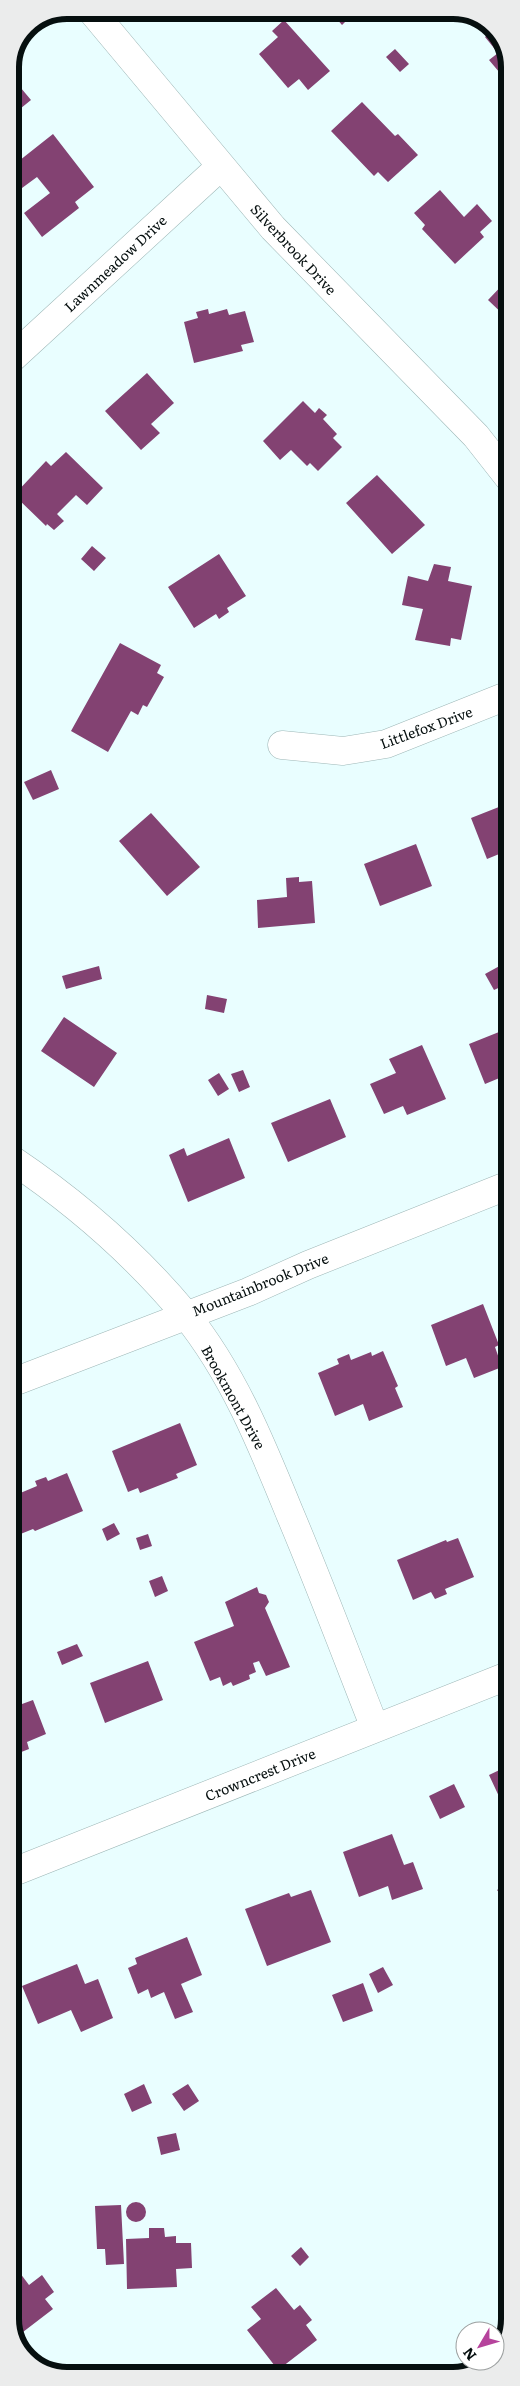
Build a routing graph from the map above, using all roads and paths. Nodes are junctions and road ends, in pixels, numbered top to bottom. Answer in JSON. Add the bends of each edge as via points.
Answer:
{"nodes":[{"id":1,"x":98,"y":19,"type":"edge"},
{"id":2,"x":221,"y":166,"type":"junction"},
{"id":3,"x":19,"y":352,"type":"edge"},
{"id":4,"x":501,"y":468,"type":"edge"},
{"id":5,"x":501,"y":698,"type":"edge"},
{"id":6,"x":282,"y":744,"type":"dead end"},
{"id":7,"x":19,"y":1165,"type":"edge"},
{"id":8,"x":501,"y":1189,"type":"edge"},
{"id":9,"x":185,"y":1314,"type":"junction"},
{"id":10,"x":19,"y":1380,"type":"edge"},
{"id":11,"x":501,"y":1679,"type":"edge"},
{"id":12,"x":375,"y":1728,"type":"junction"},
{"id":13,"x":19,"y":1870,"type":"edge"}],
"edges":[{"from":1,"to":2,"type":"street","name":"Silverbrook Drive"},
{"from":2,"to":3,"type":"street","name":"Lawnmeadow Drive"},
{"from":2,"to":4,"type":"street","name":"Silverbrook Drive","via":[[272,228],[476,436]]},
{"from":5,"to":6,"type":"street","name":"Littlefox Drive","via":[[386,744],[343,751]]},
{"from":7,"to":9,"type":"street","name":"Brookmont Drive","via":[[76,1205],[124,1249]]},
{"from":8,"to":9,"type":"street","name":"Mountainbrook Drive","via":[[248,1292]]},
{"from":9,"to":10,"type":"street","name":"Mountainbrook Drive"},
{"from":9,"to":12,"type":"street","name":"Brookmont Drive","via":[[219,1363],[257,1432]]},
{"from":11,"to":12,"type":"street","name":"Crowncrest Drive"},
{"from":12,"to":13,"type":"street","name":"Crowncrest Drive"}]}
